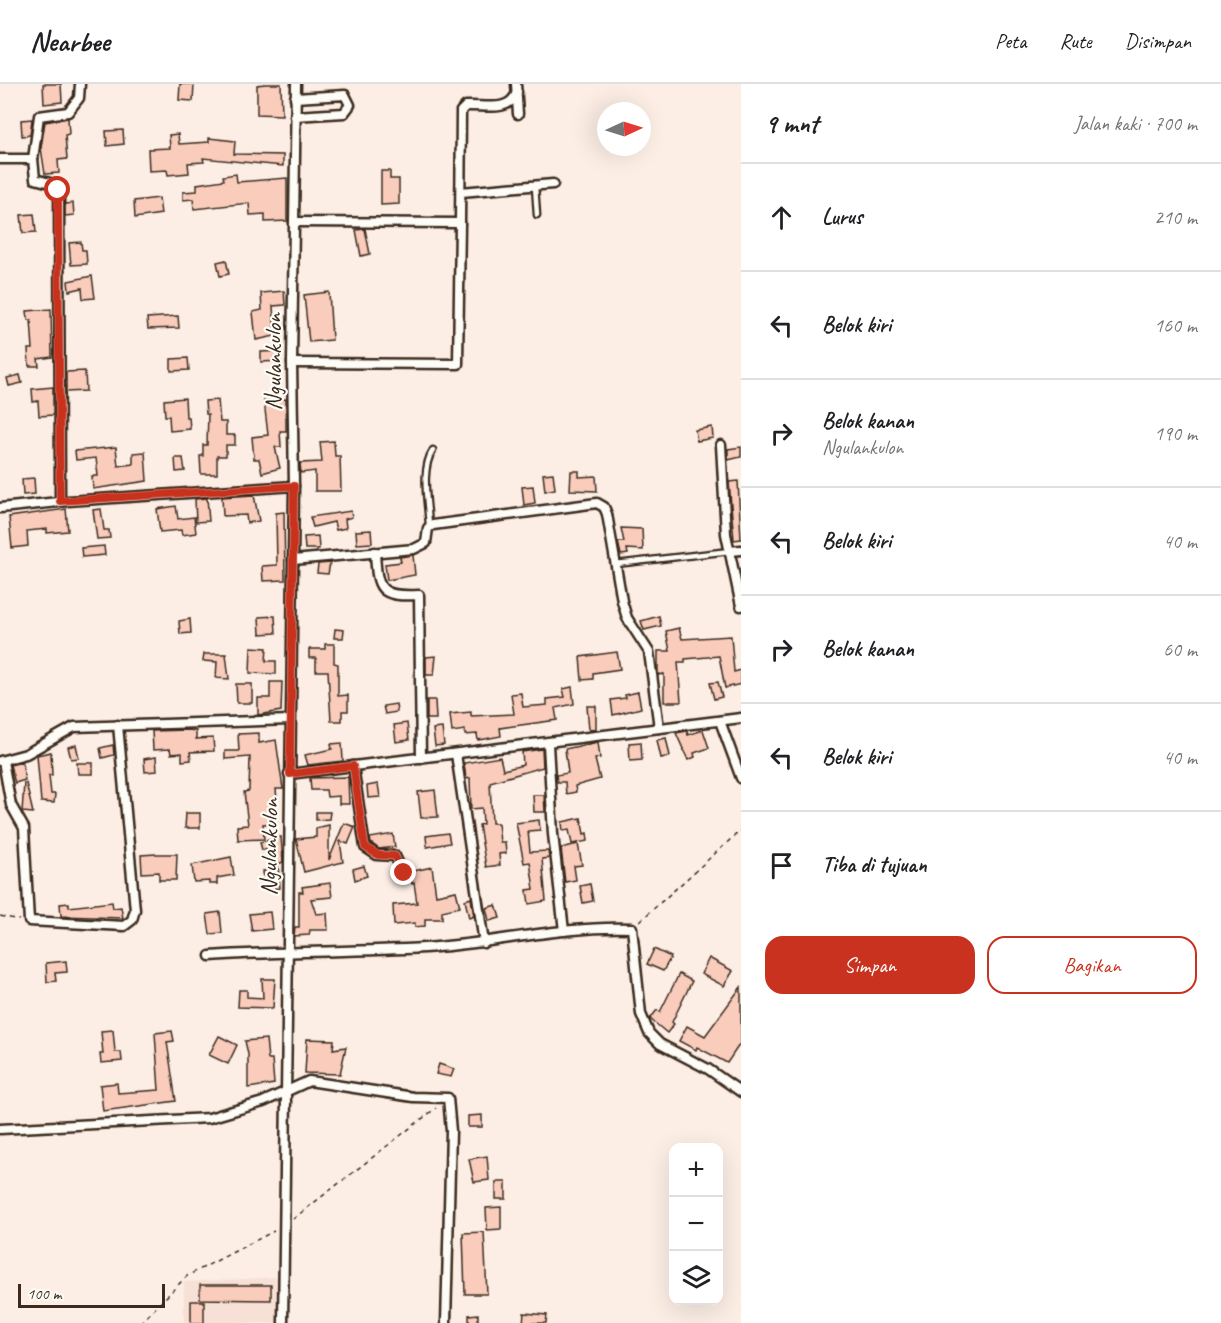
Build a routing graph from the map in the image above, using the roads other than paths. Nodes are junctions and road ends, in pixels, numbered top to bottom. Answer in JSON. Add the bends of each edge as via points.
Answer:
{"nodes":[{"id":1,"x":80,"y":84,"type":"edge"},
{"id":2,"x":296,"y":84,"type":"edge"},
{"id":3,"x":517,"y":88,"type":"edge"},
{"id":4,"x":295,"y":98,"type":"junction"},
{"id":5,"x":518,"y":114,"type":"dead end"},
{"id":6,"x":295,"y":116,"type":"junction"},
{"id":7,"x":0,"y":159,"type":"edge"},
{"id":8,"x":33,"y":159,"type":"junction"},
{"id":9,"x":553,"y":184,"type":"dead end"},
{"id":10,"x":535,"y":186,"type":"junction"},
{"id":11,"x":461,"y":192,"type":"junction"},
{"id":12,"x":537,"y":215,"type":"dead end"},
{"id":13,"x":294,"y":222,"type":"junction"},
{"id":14,"x":460,"y":223,"type":"junction"},
{"id":15,"x":292,"y":363,"type":"junction"},
{"id":16,"x":721,"y":445,"type":"dead end"},
{"id":17,"x":433,"y":450,"type":"dead end"},
{"id":18,"x":294,"y":486,"type":"junction"},
{"id":19,"x":60,"y":501,"type":"junction"},
{"id":20,"x":0,"y":508,"type":"edge"},
{"id":21,"x":429,"y":526,"type":"junction"},
{"id":22,"x":741,"y":550,"type":"edge"},
{"id":23,"x":730,"y":551,"type":"junction"},
{"id":24,"x":375,"y":552,"type":"junction"},
{"id":25,"x":293,"y":560,"type":"junction"},
{"id":26,"x":615,"y":564,"type":"junction"},
{"id":27,"x":741,"y":606,"type":"edge"},
{"id":28,"x":741,"y":718,"type":"edge"},
{"id":29,"x":290,"y":720,"type":"junction"},
{"id":30,"x":720,"y":721,"type":"junction"},
{"id":31,"x":118,"y":725,"type":"junction"},
{"id":32,"x":659,"y":728,"type":"junction"},
{"id":33,"x":548,"y":744,"type":"junction"},
{"id":34,"x":456,"y":754,"type":"junction"},
{"id":35,"x":422,"y":758,"type":"junction"},
{"id":36,"x":2,"y":761,"type":"edge"},
{"id":37,"x":353,"y":766,"type":"junction"},
{"id":38,"x":290,"y":774,"type":"junction"},
{"id":39,"x":741,"y":778,"type":"edge"},
{"id":40,"x":404,"y":873,"type":"dead end"},
{"id":41,"x":564,"y":931,"type":"junction"},
{"id":42,"x":484,"y":943,"type":"junction"},
{"id":43,"x":288,"y":951,"type":"junction"},
{"id":44,"x":210,"y":956,"type":"dead end"},
{"id":45,"x":741,"y":1092,"type":"edge"},
{"id":46,"x":286,"y":1093,"type":"junction"},
{"id":47,"x":0,"y":1129,"type":"edge"},
{"id":48,"x":283,"y":1323,"type":"edge"},
{"id":49,"x":446,"y":1323,"type":"edge"}],
"edges":[{"from":1,"to":8,"type":"street","via":[[79,98],[68,112],[39,116]]},
{"from":2,"to":4,"type":"street","name":"Ngulankulon"},
{"from":3,"to":5,"type":"street"},
{"from":3,"to":11,"type":"street","via":[[513,100],[505,105],[466,106],[461,111]]},
{"from":4,"to":6,"type":"street","name":"Ngulankulon"},
{"from":4,"to":6,"type":"street","via":[[345,95],[350,105],[344,113]]},
{"from":6,"to":13,"type":"street","name":"Ngulankulon"},
{"from":7,"to":8,"type":"street"},
{"from":8,"to":19,"type":"street","via":[[35,179],[54,183],[58,190]]},
{"from":9,"to":10,"type":"street"},
{"from":10,"to":11,"type":"street"},
{"from":10,"to":12,"type":"lane"},
{"from":11,"to":14,"type":"street"},
{"from":13,"to":14,"type":"street"},
{"from":13,"to":15,"type":"street","name":"Ngulankulon"},
{"from":14,"to":15,"type":"street","via":[[458,364]]},
{"from":15,"to":18,"type":"street","name":"Ngulankulon"},
{"from":16,"to":23,"type":"street"},
{"from":17,"to":21,"type":"lane","via":[[426,475]]},
{"from":18,"to":19,"type":"street"},
{"from":18,"to":25,"type":"street","name":"Ngulankulon"},
{"from":19,"to":20,"type":"street"},
{"from":21,"to":24,"type":"street","via":[[426,543],[418,548]]},
{"from":21,"to":26,"type":"street","via":[[597,503],[607,514]]},
{"from":22,"to":23,"type":"street"},
{"from":23,"to":26,"type":"lane"},
{"from":23,"to":27,"type":"street"},
{"from":24,"to":25,"type":"street"},
{"from":24,"to":35,"type":"street","via":[[381,589],[402,596],[419,595]]},
{"from":25,"to":29,"type":"street","name":"Ngulankulon"},
{"from":26,"to":32,"type":"street","via":[[627,618],[649,652]]},
{"from":28,"to":30,"type":"street"},
{"from":29,"to":31,"type":"street"},
{"from":29,"to":38,"type":"street","name":"Ngulankulon"},
{"from":30,"to":32,"type":"street"},
{"from":30,"to":39,"type":"street"},
{"from":31,"to":36,"type":"street","via":[[74,727],[26,754]]},
{"from":31,"to":36,"type":"street","via":[[135,910],[132,920],[124,926],[29,921],[24,828],[11,805]]},
{"from":32,"to":33,"type":"street"},
{"from":33,"to":34,"type":"street"},
{"from":33,"to":41,"type":"street"},
{"from":34,"to":35,"type":"street"},
{"from":34,"to":42,"type":"street"},
{"from":35,"to":37,"type":"street"},
{"from":37,"to":38,"type":"street"},
{"from":37,"to":40,"type":"street","via":[[365,847],[378,855],[395,856]]},
{"from":38,"to":43,"type":"street","name":"Ngulankulon"},
{"from":41,"to":42,"type":"street"},
{"from":41,"to":45,"type":"street","via":[[601,926],[632,928],[641,1014],[649,1033],[660,1044]]},
{"from":42,"to":43,"type":"street"},
{"from":43,"to":44,"type":"street"},
{"from":43,"to":46,"type":"street","name":"Ngulankulon"},
{"from":46,"to":47,"type":"street","via":[[209,1118]]},
{"from":46,"to":48,"type":"street","name":"Ngulankulon"},
{"from":46,"to":49,"type":"street","via":[[309,1081],[413,1097],[448,1098],[451,1131]]}]}
